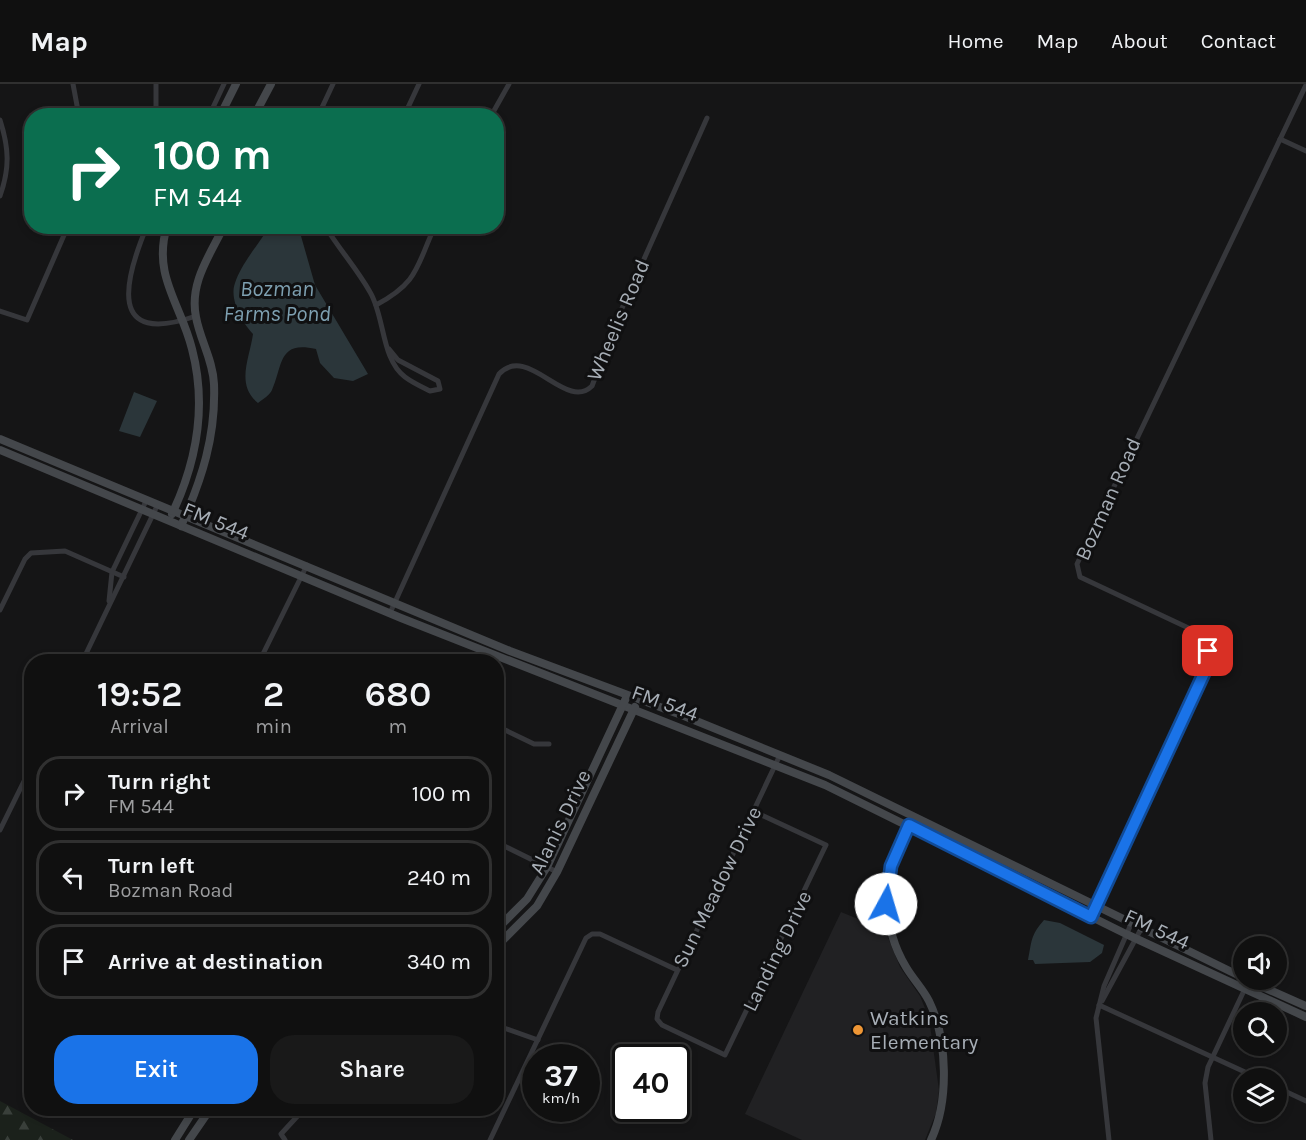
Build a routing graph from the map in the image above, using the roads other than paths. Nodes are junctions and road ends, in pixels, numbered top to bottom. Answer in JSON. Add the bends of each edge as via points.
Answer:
{"nodes":[{"id":1,"x":73,"y":84,"type":"edge"},
{"id":2,"x":156,"y":84,"type":"edge"},
{"id":3,"x":224,"y":84,"type":"edge"},
{"id":4,"x":236,"y":84,"type":"edge"},
{"id":5,"x":271,"y":84,"type":"edge"},
{"id":6,"x":333,"y":84,"type":"edge"},
{"id":7,"x":419,"y":84,"type":"edge"},
{"id":8,"x":509,"y":84,"type":"edge"},
{"id":9,"x":1306,"y":85,"type":"edge"},
{"id":10,"x":78,"y":108,"type":"edge"},
{"id":11,"x":156,"y":108,"type":"edge"},
{"id":12,"x":213,"y":108,"type":"edge"},
{"id":13,"x":224,"y":108,"type":"edge"},
{"id":14,"x":258,"y":108,"type":"edge"},
{"id":15,"x":322,"y":108,"type":"edge"},
{"id":16,"x":408,"y":108,"type":"edge"},
{"id":17,"x":496,"y":108,"type":"edge"},
{"id":18,"x":707,"y":118,"type":"dead end"},
{"id":19,"x":0,"y":120,"type":"edge"},
{"id":20,"x":1281,"y":139,"type":"junction"},
{"id":21,"x":1306,"y":151,"type":"edge"},
{"id":22,"x":0,"y":196,"type":"edge"},
{"id":23,"x":65,"y":234,"type":"edge"},
{"id":24,"x":144,"y":234,"type":"edge"},
{"id":25,"x":165,"y":234,"type":"edge"},
{"id":26,"x":219,"y":234,"type":"edge"},
{"id":27,"x":331,"y":234,"type":"edge"},
{"id":28,"x":431,"y":234,"type":"edge"},
{"id":29,"x":376,"y":305,"type":"junction"},
{"id":30,"x":0,"y":311,"type":"edge"},
{"id":31,"x":196,"y":316,"type":"junction"},
{"id":32,"x":183,"y":321,"type":"junction"},
{"id":33,"x":388,"y":349,"type":"junction"},
{"id":34,"x":200,"y":406,"type":"junction"},
{"id":35,"x":214,"y":407,"type":"junction"},
{"id":36,"x":0,"y":439,"type":"edge"},
{"id":37,"x":0,"y":450,"type":"edge"},
{"id":38,"x":147,"y":499,"type":"junction"},
{"id":39,"x":158,"y":504,"type":"junction"},
{"id":40,"x":142,"y":510,"type":"junction"},
{"id":41,"x":174,"y":510,"type":"junction"},
{"id":42,"x":153,"y":515,"type":"junction"},
{"id":43,"x":186,"y":516,"type":"junction"},
{"id":44,"x":169,"y":521,"type":"junction"},
{"id":45,"x":181,"y":526,"type":"junction"},
{"id":46,"x":307,"y":565,"type":"junction"},
{"id":47,"x":112,"y":572,"type":"junction"},
{"id":48,"x":302,"y":576,"type":"junction"},
{"id":49,"x":124,"y":577,"type":"junction"},
{"id":50,"x":395,"y":604,"type":"junction"},
{"id":51,"x":0,"y":609,"type":"edge"},
{"id":52,"x":108,"y":609,"type":"junction"},
{"id":53,"x":390,"y":613,"type":"junction"},
{"id":54,"x":86,"y":654,"type":"edge"},
{"id":55,"x":263,"y":654,"type":"edge"},
{"id":56,"x":492,"y":654,"type":"edge"},
{"id":57,"x":504,"y":659,"type":"edge"},
{"id":58,"x":627,"y":696,"type":"junction"},
{"id":59,"x":638,"y":701,"type":"junction"},
{"id":60,"x":622,"y":706,"type":"junction"},
{"id":61,"x":633,"y":711,"type":"junction"},
{"id":62,"x":504,"y":729,"type":"edge"},
{"id":63,"x":549,"y":744,"type":"dead end"},
{"id":64,"x":780,"y":755,"type":"junction"},
{"id":65,"x":776,"y":764,"type":"junction"},
{"id":66,"x":24,"y":781,"type":"edge"},
{"id":67,"x":753,"y":811,"type":"junction"},
{"id":68,"x":913,"y":816,"type":"junction"},
{"id":69,"x":909,"y":825,"type":"junction"},
{"id":70,"x":0,"y":830,"type":"edge"},
{"id":71,"x":504,"y":846,"type":"edge"},
{"id":72,"x":547,"y":867,"type":"junction"},
{"id":73,"x":557,"y":872,"type":"junction"},
{"id":74,"x":1096,"y":906,"type":"junction"},
{"id":75,"x":1091,"y":917,"type":"junction"},
{"id":76,"x":504,"y":922,"type":"edge"},
{"id":77,"x":1131,"y":924,"type":"junction"},
{"id":78,"x":1141,"y":929,"type":"junction"},
{"id":79,"x":1126,"y":934,"type":"junction"},
{"id":80,"x":504,"y":939,"type":"edge"},
{"id":81,"x":1136,"y":939,"type":"junction"},
{"id":82,"x":677,"y":970,"type":"junction"},
{"id":83,"x":1233,"y":972,"type":"edge"},
{"id":84,"x":1233,"y":983,"type":"edge"},
{"id":85,"x":1245,"y":990,"type":"edge"},
{"id":86,"x":1247,"y":990,"type":"edge"},
{"id":87,"x":1271,"y":990,"type":"edge"},
{"id":88,"x":1099,"y":1005,"type":"junction"},
{"id":89,"x":1306,"y":1006,"type":"edge"},
{"id":90,"x":1306,"y":1017,"type":"edge"},
{"id":91,"x":657,"y":1019,"type":"joint"},
{"id":92,"x":504,"y":1028,"type":"edge"},
{"id":93,"x":538,"y":1040,"type":"junction"},
{"id":94,"x":1212,"y":1057,"type":"junction"},
{"id":95,"x":1236,"y":1068,"type":"edge"},
{"id":96,"x":1287,"y":1092,"type":"edge"},
{"id":97,"x":1306,"y":1101,"type":"edge"},
{"id":98,"x":504,"y":1111,"type":"edge"},
{"id":99,"x":190,"y":1116,"type":"edge"},
{"id":100,"x":206,"y":1116,"type":"edge"},
{"id":101,"x":298,"y":1116,"type":"edge"},
{"id":102,"x":502,"y":1116,"type":"edge"},
{"id":103,"x":175,"y":1140,"type":"edge"},
{"id":104,"x":189,"y":1140,"type":"edge"},
{"id":105,"x":285,"y":1140,"type":"edge"},
{"id":106,"x":490,"y":1140,"type":"edge"},
{"id":107,"x":931,"y":1140,"type":"edge"},
{"id":108,"x":1109,"y":1140,"type":"edge"},
{"id":109,"x":1211,"y":1140,"type":"edge"}],
"edges":[{"from":1,"to":10,"type":"street"},
{"from":2,"to":11,"type":"street"},
{"from":3,"to":12,"type":"street"},
{"from":4,"to":13,"type":"main road"},
{"from":5,"to":14,"type":"main road"},
{"from":6,"to":15,"type":"street"},
{"from":7,"to":16,"type":"street"},
{"from":8,"to":17,"type":"street"},
{"from":9,"to":20,"type":"street","name":"Bozman Road"},
{"from":18,"to":50,"type":"street","name":"Wheelis Road","via":[[619,315],[592,386],[583,392],[570,391],[521,366],[506,368],[499,374]]},
{"from":19,"to":22,"type":"street","via":[[8,147],[7,178]]},
{"from":20,"to":21,"type":"street"},
{"from":20,"to":74,"type":"street","name":"Bozman Road","via":[[1077,564],[1080,577],[1197,632],[1207,641],[1209,661]]},
{"from":23,"to":30,"type":"street","via":[[27,320]]},
{"from":24,"to":32,"type":"street","via":[[128,281],[127,297],[132,310],[141,321],[156,325]]},
{"from":25,"to":32,"type":"main road","via":[[162,265],[167,288]]},
{"from":26,"to":31,"type":"main road","via":[[198,279]]},
{"from":27,"to":29,"type":"street"},
{"from":28,"to":29,"type":"street","via":[[410,283]]},
{"from":29,"to":33,"type":"street"},
{"from":31,"to":32,"type":"street"},
{"from":31,"to":35,"type":"main road","via":[[210,362]]},
{"from":32,"to":34,"type":"main road","via":[[196,368]]},
{"from":33,"to":33,"type":"street","via":[[404,377],[430,391],[439,390],[438,381],[398,360]]},
{"from":34,"to":35,"type":"main road"},
{"from":34,"to":41,"type":"main road","via":[[194,458]]},
{"from":35,"to":43,"type":"main road","via":[[209,453]]},
{"from":36,"to":38,"type":"main road","name":"FM 544"},
{"from":37,"to":40,"type":"main road","name":"FM 544"},
{"from":38,"to":39,"type":"main road","name":"FM 544"},
{"from":38,"to":40,"type":"street"},
{"from":39,"to":41,"type":"main road","name":"FM 544"},
{"from":39,"to":42,"type":"street"},
{"from":40,"to":42,"type":"main road","name":"FM 544"},
{"from":40,"to":47,"type":"street"},
{"from":41,"to":43,"type":"main road","name":"FM 544"},
{"from":41,"to":44,"type":"main road"},
{"from":42,"to":44,"type":"main road","name":"FM 544"},
{"from":42,"to":49,"type":"street"},
{"from":43,"to":45,"type":"main road"},
{"from":43,"to":46,"type":"main road","name":"FM 544"},
{"from":44,"to":45,"type":"main road","name":"FM 544"},
{"from":45,"to":48,"type":"main road","name":"FM 544"},
{"from":46,"to":48,"type":"street"},
{"from":46,"to":50,"type":"main road","name":"FM 544"},
{"from":47,"to":49,"type":"street"},
{"from":47,"to":51,"type":"street","via":[[65,551],[31,553]]},
{"from":47,"to":52,"type":"street"},
{"from":48,"to":53,"type":"main road","name":"FM 544"},
{"from":48,"to":55,"type":"street"},
{"from":49,"to":52,"type":"street"},
{"from":50,"to":53,"type":"street","name":"Wheelis Road"},
{"from":50,"to":58,"type":"main road","name":"FM 544"},
{"from":52,"to":54,"type":"street"},
{"from":53,"to":56,"type":"main road","name":"FM 544"},
{"from":57,"to":60,"type":"main road","name":"FM 544"},
{"from":58,"to":59,"type":"main road","name":"FM 544"},
{"from":58,"to":60,"type":"main road","name":"Alanis Drive"},
{"from":59,"to":61,"type":"main road","name":"Alanis Drive"},
{"from":59,"to":64,"type":"main road","name":"FM 544"},
{"from":60,"to":61,"type":"main road","name":"FM 544"},
{"from":60,"to":72,"type":"main road","name":"Alanis Drive"},
{"from":61,"to":65,"type":"main road","name":"FM 544"},
{"from":61,"to":73,"type":"main road","name":"Alanis Drive"},
{"from":62,"to":63,"type":"street","via":[[534,744]]},
{"from":64,"to":65,"type":"street","name":"Sun Meadow Drive"},
{"from":64,"to":68,"type":"main road","name":"FM 544"},
{"from":65,"to":67,"type":"street","name":"Sun Meadow Drive"},
{"from":65,"to":69,"type":"main road","name":"FM 544"},
{"from":66,"to":70,"type":"street"},
{"from":67,"to":82,"type":"street","name":"Sun Meadow Drive"},
{"from":67,"to":91,"type":"street","name":"Landing Drive","via":[[826,845],[725,1055]]},
{"from":68,"to":69,"type":"main road"},
{"from":68,"to":74,"type":"main road","name":"FM 544"},
{"from":69,"to":75,"type":"main road","name":"FM 544"},
{"from":69,"to":107,"type":"main road","via":[[891,866],[886,904],[893,939],[930,1004],[940,1042],[944,1091],[940,1120]]},
{"from":71,"to":72,"type":"street"},
{"from":72,"to":73,"type":"street"},
{"from":72,"to":76,"type":"main road","name":"Alanis Drive","via":[[527,899]]},
{"from":73,"to":80,"type":"main road","name":"Alanis Drive","via":[[537,906]]},
{"from":74,"to":75,"type":"street","name":"Bozman Road"},
{"from":74,"to":77,"type":"main road","name":"FM 544"},
{"from":75,"to":79,"type":"main road","name":"FM 544"},
{"from":77,"to":78,"type":"main road","name":"FM 544"},
{"from":77,"to":79,"type":"street"},
{"from":78,"to":81,"type":"street"},
{"from":78,"to":83,"type":"main road","name":"FM 544"},
{"from":79,"to":81,"type":"main road","name":"FM 544"},
{"from":79,"to":88,"type":"street"},
{"from":81,"to":84,"type":"main road","name":"FM 544"},
{"from":81,"to":88,"type":"street"},
{"from":82,"to":91,"type":"street","name":"Sun Meadow Drive"},
{"from":82,"to":93,"type":"street","via":[[600,934],[592,934],[586,938]]},
{"from":85,"to":94,"type":"street"},
{"from":86,"to":90,"type":"main road","name":"FM 544"},
{"from":87,"to":89,"type":"main road","name":"FM 544"},
{"from":88,"to":94,"type":"street"},
{"from":88,"to":108,"type":"street","via":[[1096,1029]]},
{"from":92,"to":93,"type":"street"},
{"from":93,"to":98,"type":"street"},
{"from":94,"to":95,"type":"street"},
{"from":94,"to":109,"type":"street","via":[[1205,1083]]},
{"from":96,"to":97,"type":"street"},
{"from":99,"to":103,"type":"main road"},
{"from":100,"to":104,"type":"main road"},
{"from":101,"to":105,"type":"street","via":[[281,1134]]},
{"from":102,"to":106,"type":"street"}]}
